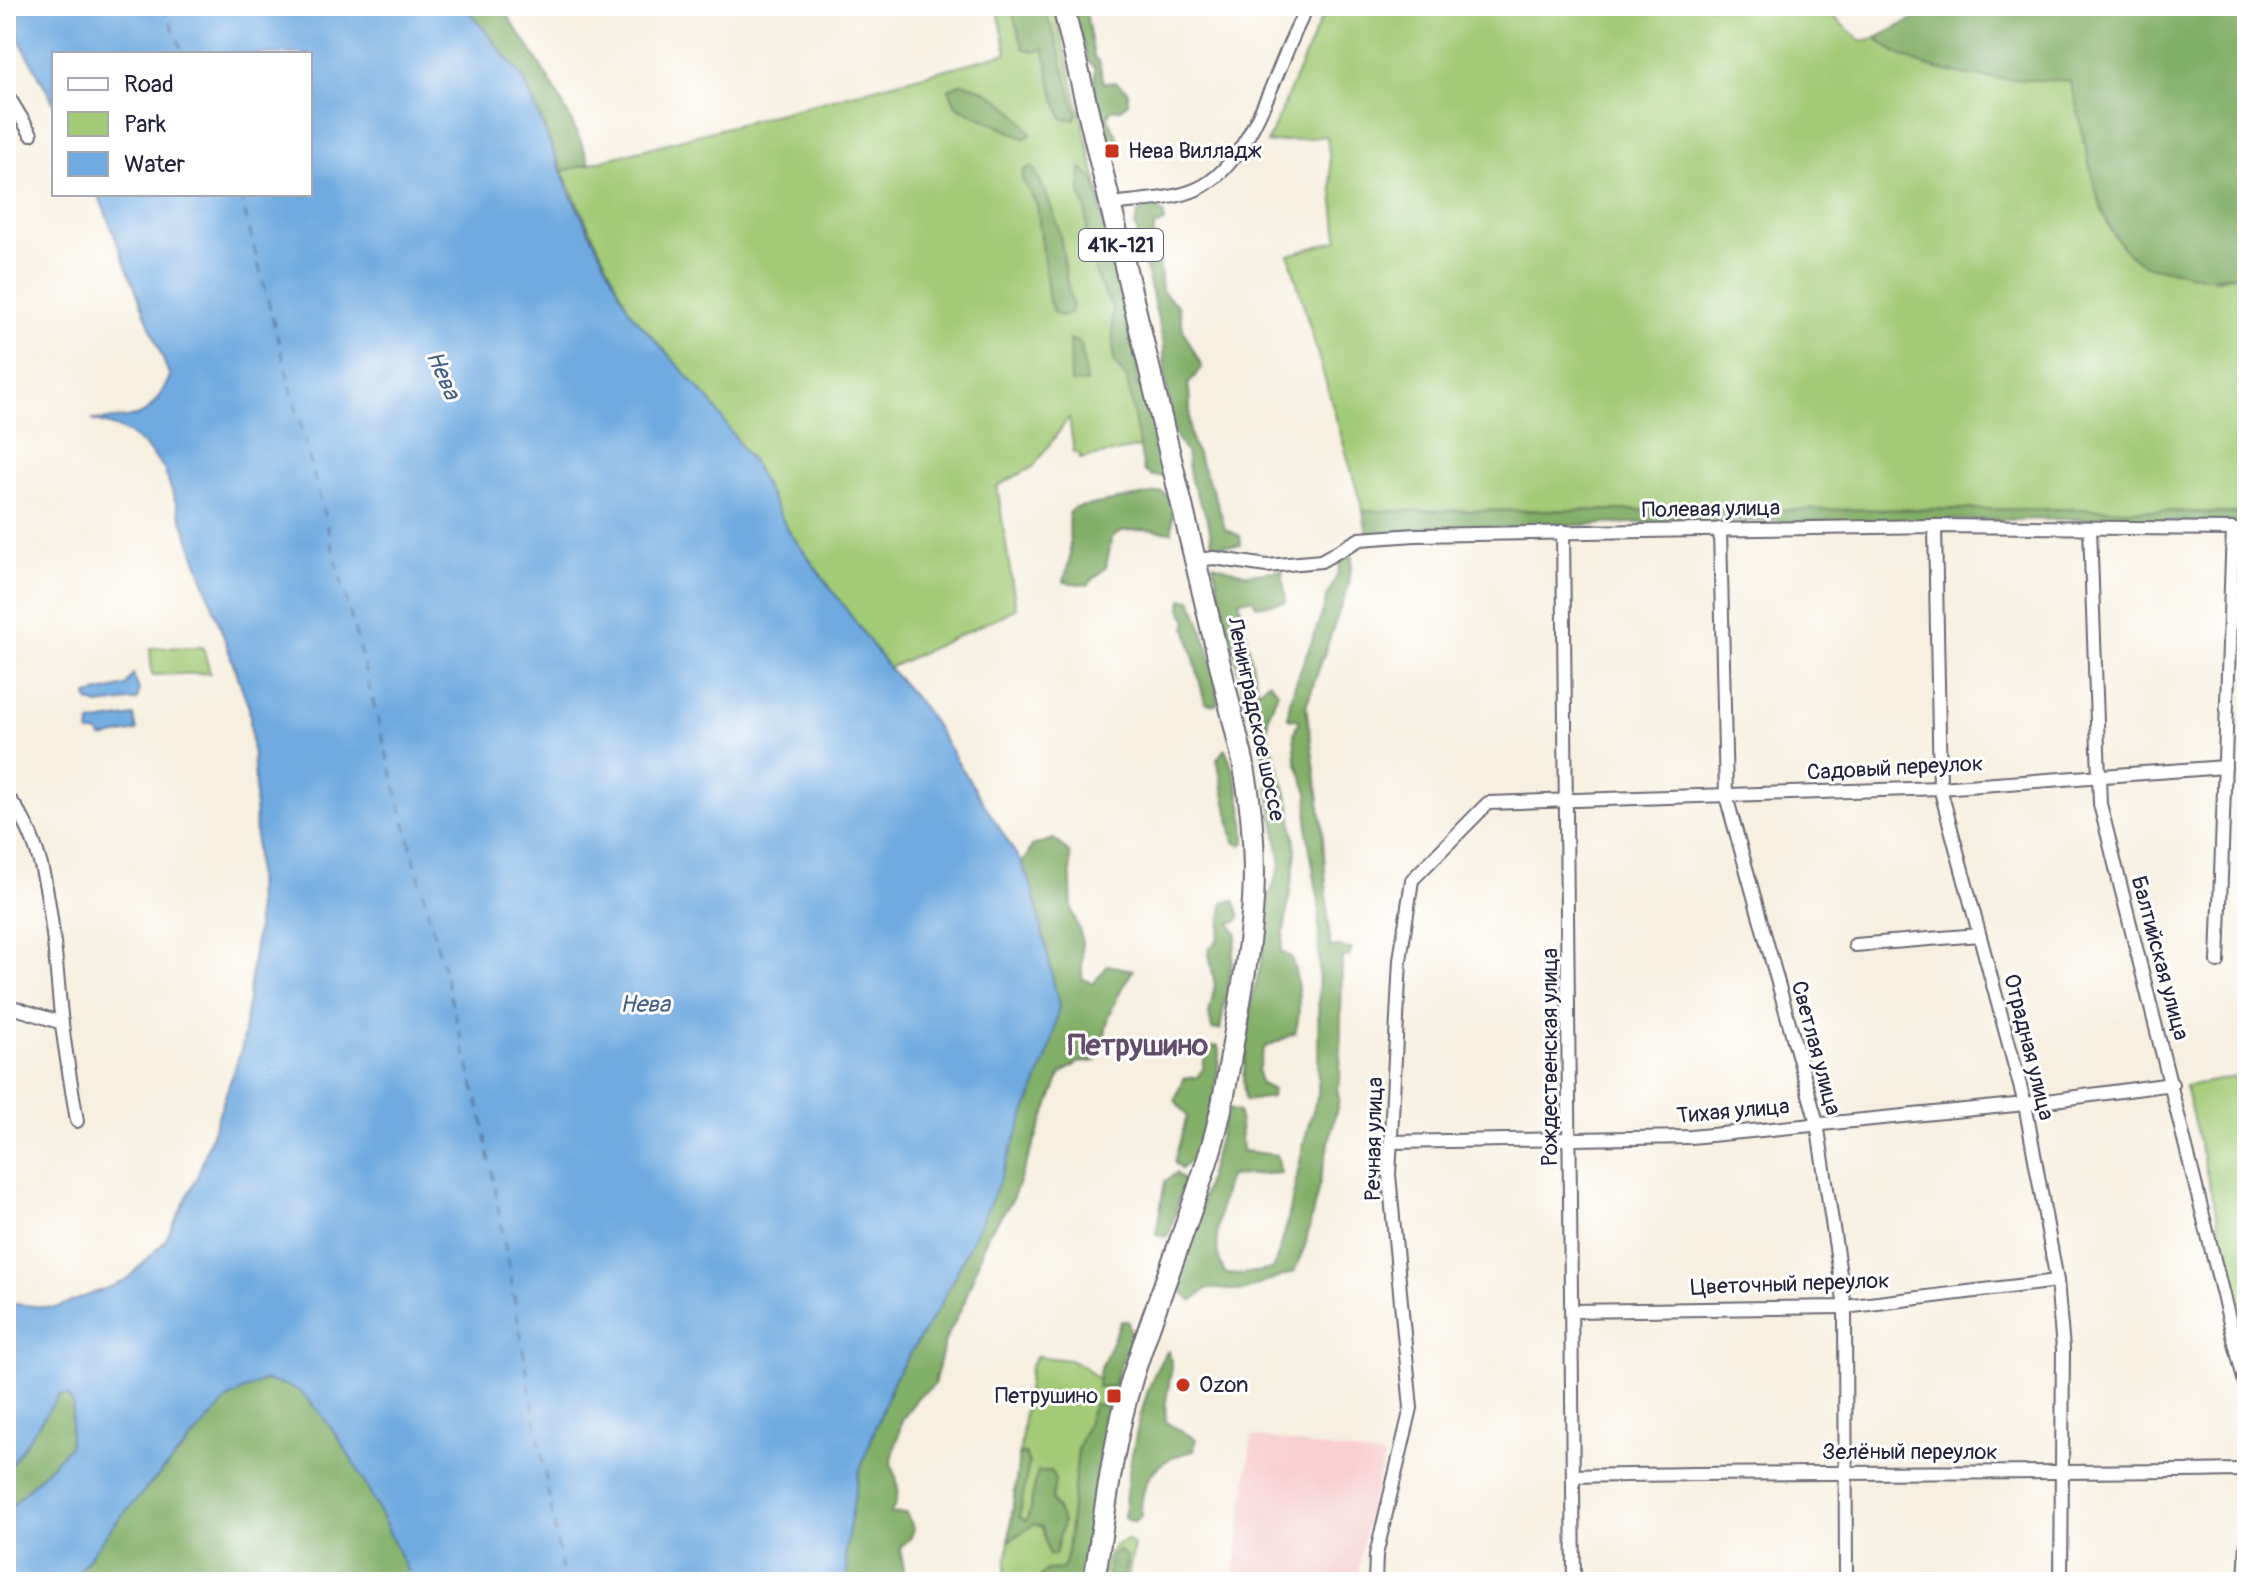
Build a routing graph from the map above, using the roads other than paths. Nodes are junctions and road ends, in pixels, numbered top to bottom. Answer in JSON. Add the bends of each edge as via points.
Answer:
{"nodes":[{"id":1,"x":1063,"y":6,"type":"edge"},
{"id":2,"x":1308,"y":6,"type":"edge"},
{"id":3,"x":6,"y":93,"type":"edge"},
{"id":4,"x":31,"y":134,"type":"dead end"},
{"id":5,"x":1112,"y":204,"type":"junction"},
{"id":6,"x":1935,"y":526,"type":"junction"},
{"id":7,"x":2090,"y":528,"type":"junction"},
{"id":8,"x":1720,"y":529,"type":"junction"},
{"id":9,"x":1563,"y":531,"type":"junction"},
{"id":10,"x":1197,"y":560,"type":"junction"},
{"id":11,"x":2225,"y":767,"type":"junction"},
{"id":12,"x":2098,"y":774,"type":"junction"},
{"id":13,"x":1940,"y":788,"type":"junction"},
{"id":14,"x":6,"y":796,"type":"edge"},
{"id":15,"x":1726,"y":796,"type":"junction"},
{"id":16,"x":1567,"y":798,"type":"junction"},
{"id":17,"x":1979,"y":935,"type":"junction"},
{"id":18,"x":1855,"y":945,"type":"dead end"},
{"id":19,"x":2218,"y":962,"type":"dead end"},
{"id":20,"x":6,"y":1005,"type":"edge"},
{"id":21,"x":62,"y":1023,"type":"junction"},
{"id":22,"x":2172,"y":1084,"type":"junction"},
{"id":23,"x":2025,"y":1104,"type":"junction"},
{"id":24,"x":77,"y":1121,"type":"dead end"},
{"id":25,"x":1817,"y":1123,"type":"junction"},
{"id":26,"x":1570,"y":1140,"type":"junction"},
{"id":27,"x":1391,"y":1142,"type":"junction"},
{"id":28,"x":2057,"y":1281,"type":"junction"},
{"id":29,"x":1845,"y":1307,"type":"junction"},
{"id":30,"x":1572,"y":1311,"type":"junction"},
{"id":31,"x":2247,"y":1391,"type":"edge"},
{"id":32,"x":2247,"y":1470,"type":"edge"},
{"id":33,"x":1845,"y":1471,"type":"junction"},
{"id":34,"x":2061,"y":1473,"type":"junction"},
{"id":35,"x":1573,"y":1476,"type":"junction"},
{"id":36,"x":2247,"y":1543,"type":"edge"},
{"id":37,"x":1094,"y":1582,"type":"edge"},
{"id":38,"x":1375,"y":1582,"type":"edge"},
{"id":39,"x":1574,"y":1582,"type":"edge"},
{"id":40,"x":1846,"y":1582,"type":"edge"},
{"id":41,"x":2061,"y":1582,"type":"edge"},
{"id":42,"x":2245,"y":1582,"type":"edge"}],
"edges":[{"from":1,"to":5,"type":"main road","name":"Ленинградское шоссе","number":"41К-121"},
{"from":2,"to":5,"type":"street","via":[[1259,114],[1241,147],[1216,176],[1193,191]]},
{"from":3,"to":4,"type":"street"},
{"from":5,"to":10,"type":"main road","name":"Ленинградское шоссе","number":"41К-121"},
{"from":6,"to":7,"type":"street","name":"Полевая улица"},
{"from":6,"to":8,"type":"street","name":"Полевая улица"},
{"from":6,"to":13,"type":"street","name":"Отрадная улица"},
{"from":7,"to":11,"type":"street","name":"Полевая улица","via":[[2233,529]]},
{"from":7,"to":12,"type":"street","name":"Балтийская улица"},
{"from":8,"to":9,"type":"street","name":"Полевая улица"},
{"from":8,"to":15,"type":"street","name":"Светлая улица"},
{"from":9,"to":10,"type":"street","name":"Полевая улица","via":[[1360,539],[1321,561],[1267,566]]},
{"from":9,"to":16,"type":"street","name":"Рождественская улица"},
{"from":10,"to":37,"type":"main road","name":"Ленинградское шоссе","number":"41К-121","via":[[1252,805],[1254,910],[1224,1099],[1132,1379]]},
{"from":11,"to":12,"type":"street","name":"Садовый переулок"},
{"from":11,"to":19,"type":"street"},
{"from":12,"to":13,"type":"street","name":"Садовый переулок"},
{"from":12,"to":22,"type":"street","name":"Балтийская улица","via":[[2100,804]]},
{"from":13,"to":15,"type":"street","name":"Садовый переулок"},
{"from":13,"to":17,"type":"street","name":"Отрадная улица"},
{"from":14,"to":21,"type":"street","via":[[21,811],[35,845],[55,937]]},
{"from":15,"to":16,"type":"street","name":"Садовый переулок"},
{"from":15,"to":25,"type":"street","name":"Светлая улица"},
{"from":16,"to":26,"type":"street","name":"Рождественская улица"},
{"from":16,"to":27,"type":"street","name":"Речная улица","via":[[1488,803],[1412,880],[1400,960]]},
{"from":17,"to":18,"type":"street"},
{"from":17,"to":23,"type":"street","name":"Отрадная улица"},
{"from":20,"to":21,"type":"street"},
{"from":21,"to":24,"type":"street"},
{"from":22,"to":23,"type":"street","name":"Тихая улица"},
{"from":22,"to":31,"type":"street","name":"Балтийская улица"},
{"from":23,"to":25,"type":"street","name":"Тихая улица"},
{"from":23,"to":28,"type":"street","name":"Отрадная улица"},
{"from":25,"to":26,"type":"street","name":"Тихая улица","via":[[1691,1137]]},
{"from":25,"to":29,"type":"street","name":"Светлая улица"},
{"from":26,"to":27,"type":"street","name":"Тихая улица"},
{"from":26,"to":30,"type":"street","name":"Рождественская улица"},
{"from":27,"to":38,"type":"street","name":"Речная улица","via":[[1389,1175],[1411,1408],[1376,1555]]},
{"from":28,"to":29,"type":"street","name":"Цветочный переулок"},
{"from":28,"to":34,"type":"street","name":"Отрадная улица","via":[[2063,1349]]},
{"from":29,"to":30,"type":"street","name":"Цветочный переулок"},
{"from":29,"to":33,"type":"street","name":"Светлая улица"},
{"from":30,"to":35,"type":"street","name":"Рождественская улица"},
{"from":32,"to":34,"type":"street","name":"Зелёный переулок"},
{"from":33,"to":34,"type":"street","name":"Зелёный переулок"},
{"from":33,"to":35,"type":"street","name":"Зелёный переулок"},
{"from":33,"to":40,"type":"street","name":"Светлая улица"},
{"from":34,"to":41,"type":"street","name":"Отрадная улица"},
{"from":35,"to":39,"type":"street","name":"Рождественская улица"},
{"from":36,"to":42,"type":"street"}]}
